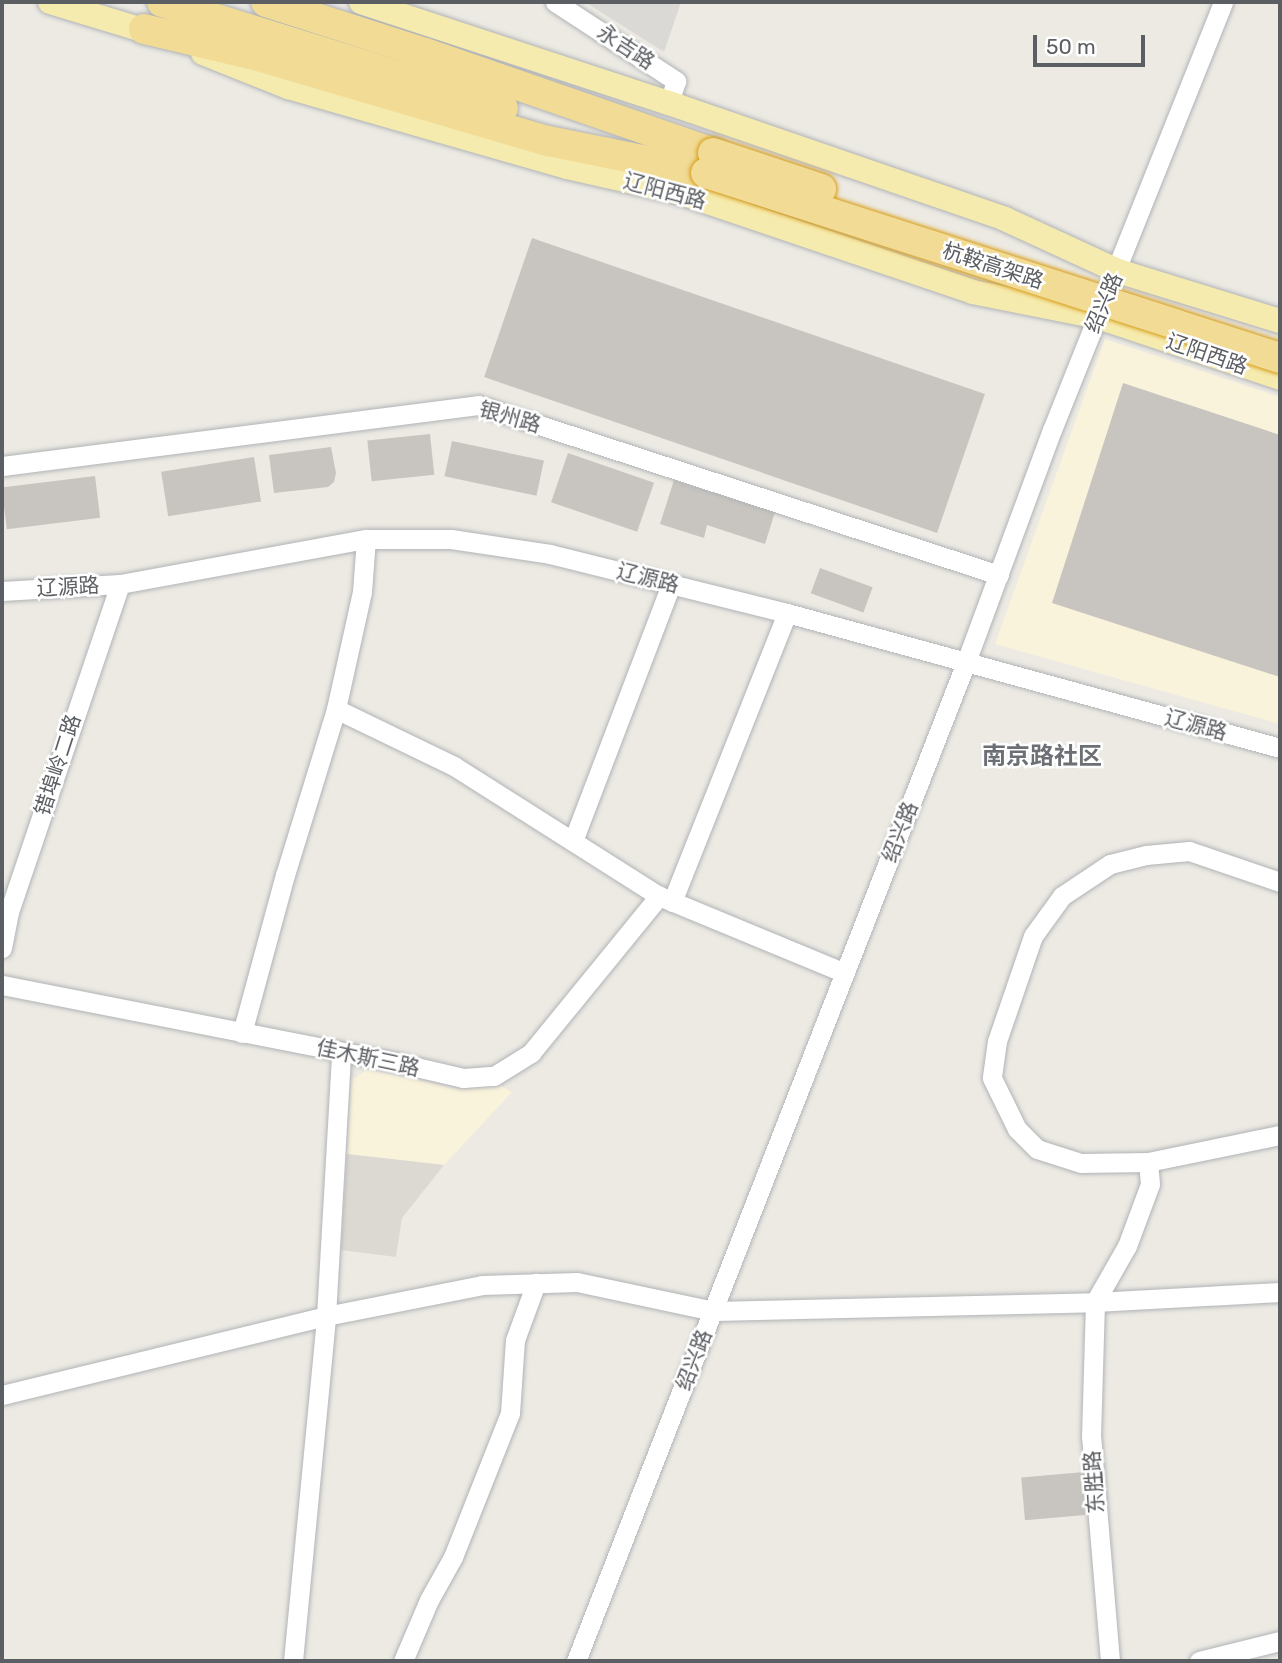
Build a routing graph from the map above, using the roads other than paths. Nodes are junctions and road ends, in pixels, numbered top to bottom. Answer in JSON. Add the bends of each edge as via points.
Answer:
{"nodes":[{"id":1,"x":50,"y":2,"type":"edge"},
{"id":2,"x":162,"y":2,"type":"edge"},
{"id":3,"x":266,"y":2,"type":"edge"},
{"id":4,"x":317,"y":2,"type":"edge"},
{"id":5,"x":361,"y":2,"type":"edge"},
{"id":6,"x":555,"y":2,"type":"edge"},
{"id":7,"x":1223,"y":2,"type":"edge"},
{"id":8,"x":144,"y":29,"type":"junction"},
{"id":9,"x":669,"y":103,"type":"junction"},
{"id":10,"x":657,"y":132,"type":"junction"},
{"id":11,"x":709,"y":163,"type":"junction"},
{"id":12,"x":1118,"y":271,"type":"junction"},
{"id":13,"x":1098,"y":317,"type":"junction"},
{"id":14,"x":1280,"y":321,"type":"edge"},
{"id":15,"x":1280,"y":340,"type":"edge"},
{"id":16,"x":1280,"y":358,"type":"edge"},
{"id":17,"x":1280,"y":378,"type":"edge"},
{"id":18,"x":2,"y":466,"type":"edge"},
{"id":19,"x":366,"y":539,"type":"junction"},
{"id":20,"x":999,"y":575,"type":"junction"},
{"id":21,"x":120,"y":583,"type":"junction"},
{"id":22,"x":671,"y":584,"type":"junction"},
{"id":23,"x":2,"y":591,"type":"edge"},
{"id":24,"x":787,"y":613,"type":"junction"},
{"id":25,"x":966,"y":662,"type":"junction"},
{"id":26,"x":336,"y":709,"type":"junction"},
{"id":27,"x":1280,"y":748,"type":"edge"},
{"id":28,"x":573,"y":841,"type":"junction"},
{"id":29,"x":1280,"y":881,"type":"edge"},
{"id":30,"x":665,"y":899,"type":"junction"},
{"id":31,"x":2,"y":948,"type":"edge"},
{"id":32,"x":845,"y":973,"type":"junction"},
{"id":33,"x":2,"y":985,"type":"edge"},
{"id":34,"x":242,"y":1033,"type":"junction"},
{"id":35,"x":341,"y":1052,"type":"junction"},
{"id":36,"x":1280,"y":1135,"type":"edge"},
{"id":37,"x":1148,"y":1161,"type":"junction"},
{"id":38,"x":536,"y":1283,"type":"junction"},
{"id":39,"x":1280,"y":1292,"type":"edge"},
{"id":40,"x":1095,"y":1302,"type":"junction"},
{"id":41,"x":713,"y":1311,"type":"junction"},
{"id":42,"x":326,"y":1316,"type":"junction"},
{"id":43,"x":2,"y":1395,"type":"edge"},
{"id":44,"x":1280,"y":1641,"type":"edge"},
{"id":45,"x":293,"y":1661,"type":"edge"},
{"id":46,"x":403,"y":1661,"type":"edge"},
{"id":47,"x":576,"y":1661,"type":"edge"},
{"id":48,"x":1110,"y":1661,"type":"edge"},
{"id":49,"x":1199,"y":1661,"type":"edge"}],
"edges":[{"from":1,"to":8,"type":"main road","name":"辽阳西路"},
{"from":2,"to":11,"type":"highway","name":"辽阳西路"},
{"from":3,"to":10,"type":"highway"},
{"from":4,"to":10,"type":"highway","via":[[474,51],[572,90]]},
{"from":5,"to":9,"type":"main road"},
{"from":6,"to":9,"type":"street","name":"永吉路","via":[[676,81]]},
{"from":7,"to":12,"type":"street","name":"绍兴路"},
{"from":8,"to":11,"type":"highway","via":[[255,55],[548,141]]},
{"from":8,"to":13,"type":"main road","name":"辽阳西路","via":[[288,87],[567,167],[681,193],[973,292]]},
{"from":9,"to":12,"type":"main road","via":[[1005,219]]},
{"from":10,"to":11,"type":"highway"},
{"from":11,"to":15,"type":"highway","name":"杭鞍高架路","bridge":true},
{"from":11,"to":16,"type":"highway","name":"杭鞍高架路","bridge":true},
{"from":12,"to":13,"type":"street","name":"绍兴路"},
{"from":12,"to":14,"type":"main road"},
{"from":13,"to":17,"type":"main road","name":"辽阳西路"},
{"from":13,"to":20,"type":"street","name":"绍兴路"},
{"from":18,"to":20,"type":"street","name":"银州路","via":[[478,405]]},
{"from":19,"to":21,"type":"street","name":"辽源路"},
{"from":19,"to":22,"type":"street","name":"辽源路","via":[[451,539],[550,554]]},
{"from":19,"to":26,"type":"street","via":[[362,592]]},
{"from":20,"to":25,"type":"street","name":"绍兴路"},
{"from":21,"to":23,"type":"street","name":"辽源路"},
{"from":21,"to":31,"type":"street","name":"错埠岭二路","via":[[9,912]]},
{"from":22,"to":24,"type":"street","name":"辽源路"},
{"from":22,"to":28,"type":"street"},
{"from":24,"to":25,"type":"street","name":"辽源路"},
{"from":24,"to":30,"type":"street","name":"佳木斯三路"},
{"from":25,"to":27,"type":"street","name":"辽源路"},
{"from":25,"to":32,"type":"street","name":"绍兴路"},
{"from":26,"to":28,"type":"street","via":[[454,766]]},
{"from":26,"to":34,"type":"street"},
{"from":28,"to":30,"type":"street"},
{"from":29,"to":37,"type":"street","via":[[1189,851],[1146,855],[1110,864],[1062,896],[1033,936],[997,1041],[992,1077],[1017,1129],[1037,1149],[1080,1163]]},
{"from":30,"to":32,"type":"street"},
{"from":30,"to":35,"type":"street","name":"佳木斯三路","via":[[531,1053],[494,1076],[463,1078]]},
{"from":32,"to":41,"type":"street","name":"绍兴路"},
{"from":33,"to":34,"type":"street","name":"佳木斯三路"},
{"from":34,"to":35,"type":"street","name":"佳木斯三路"},
{"from":35,"to":42,"type":"street"},
{"from":36,"to":37,"type":"street"},
{"from":37,"to":40,"type":"street","via":[[1150,1184],[1127,1246]]},
{"from":38,"to":41,"type":"street","via":[[576,1282]]},
{"from":38,"to":42,"type":"street","via":[[481,1285]]},
{"from":38,"to":46,"type":"street","via":[[515,1340],[510,1413],[453,1557]]},
{"from":39,"to":40,"type":"street"},
{"from":40,"to":41,"type":"street"},
{"from":40,"to":48,"type":"street","name":"东胜路","via":[[1091,1450]]},
{"from":41,"to":47,"type":"street","name":"绍兴路"},
{"from":42,"to":43,"type":"street"},
{"from":42,"to":45,"type":"street"},
{"from":44,"to":49,"type":"street"}]}
